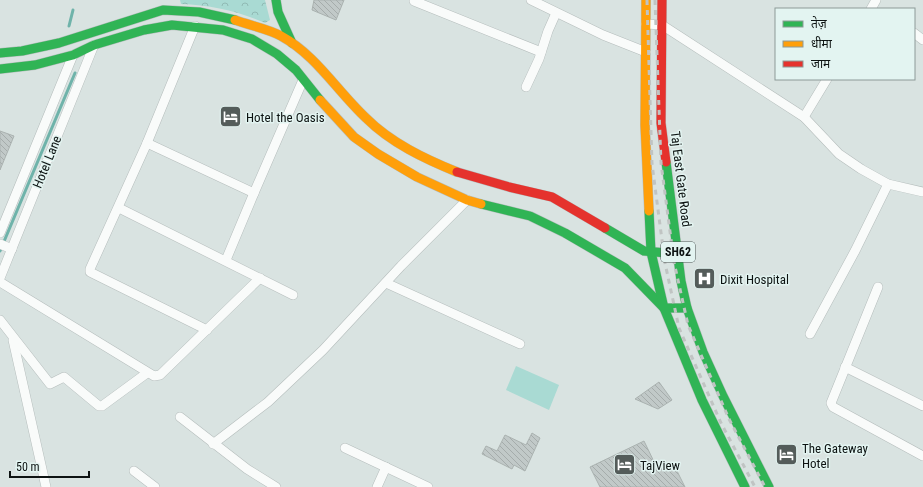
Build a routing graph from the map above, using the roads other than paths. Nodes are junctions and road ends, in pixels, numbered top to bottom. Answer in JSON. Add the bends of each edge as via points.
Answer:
{"nodes":[{"id":1,"x":166,"y":0,"type":"edge"},
{"id":2,"x":276,"y":0,"type":"edge"},
{"id":3,"x":531,"y":0,"type":"edge"},
{"id":4,"x":646,"y":0,"type":"edge"},
{"id":5,"x":662,"y":0,"type":"edge"},
{"id":6,"x":414,"y":1,"type":"edge"},
{"id":7,"x":556,"y":13,"type":"junction"},
{"id":8,"x":144,"y":16,"type":"junction"},
{"id":9,"x":646,"y":24,"type":"junction"},
{"id":10,"x":662,"y":25,"type":"junction"},
{"id":11,"x":195,"y":26,"type":"junction"},
{"id":12,"x":915,"y":34,"type":"edge"},
{"id":13,"x":923,"y":40,"type":"edge"},
{"id":14,"x":292,"y":43,"type":"junction"},
{"id":15,"x":94,"y":45,"type":"junction"},
{"id":16,"x":541,"y":52,"type":"junction"},
{"id":17,"x":646,"y":52,"type":"junction"},
{"id":18,"x":0,"y":53,"type":"edge"},
{"id":19,"x":73,"y":55,"type":"junction"},
{"id":20,"x":0,"y":69,"type":"edge"},
{"id":21,"x":303,"y":80,"type":"junction"},
{"id":22,"x":826,"y":80,"type":"edge"},
{"id":23,"x":526,"y":87,"type":"dead end"},
{"id":24,"x":804,"y":117,"type":"junction"},
{"id":25,"x":147,"y":143,"type":"junction"},
{"id":26,"x":888,"y":184,"type":"junction"},
{"id":27,"x":923,"y":192,"type":"edge"},
{"id":28,"x":254,"y":193,"type":"junction"},
{"id":29,"x":467,"y":200,"type":"junction"},
{"id":30,"x":119,"y":208,"type":"junction"},
{"id":31,"x":0,"y":232,"type":"edge"},
{"id":32,"x":0,"y":244,"type":"edge"},
{"id":33,"x":12,"y":249,"type":"junction"},
{"id":34,"x":651,"y":252,"type":"junction"},
{"id":35,"x":678,"y":254,"type":"junction"},
{"id":36,"x":226,"y":260,"type":"junction"},
{"id":37,"x":0,"y":278,"type":"edge"},
{"id":38,"x":260,"y":278,"type":"junction"},
{"id":39,"x":0,"y":282,"type":"edge"},
{"id":40,"x":386,"y":282,"type":"junction"},
{"id":41,"x":878,"y":287,"type":"dead end"},
{"id":42,"x":293,"y":295,"type":"dead end"},
{"id":43,"x":664,"y":308,"type":"junction"},
{"id":44,"x":687,"y":308,"type":"junction"},
{"id":45,"x":0,"y":320,"type":"edge"},
{"id":46,"x":207,"y":330,"type":"junction"},
{"id":47,"x":810,"y":334,"type":"dead end"},
{"id":48,"x":13,"y":338,"type":"junction"},
{"id":49,"x":520,"y":344,"type":"dead end"},
{"id":50,"x":845,"y":367,"type":"junction"},
{"id":51,"x":147,"y":372,"type":"junction"},
{"id":52,"x":923,"y":406,"type":"edge"},
{"id":53,"x":180,"y":417,"type":"dead end"},
{"id":54,"x":213,"y":444,"type":"junction"},
{"id":55,"x":345,"y":448,"type":"dead end"},
{"id":56,"x":923,"y":456,"type":"edge"},
{"id":57,"x":386,"y":467,"type":"junction"},
{"id":58,"x":134,"y":471,"type":"dead end"},
{"id":59,"x":46,"y":487,"type":"edge"},
{"id":60,"x":154,"y":487,"type":"edge"},
{"id":61,"x":276,"y":487,"type":"edge"},
{"id":62,"x":377,"y":487,"type":"edge"},
{"id":63,"x":428,"y":487,"type":"edge"},
{"id":64,"x":745,"y":487,"type":"edge"},
{"id":65,"x":769,"y":487,"type":"edge"}],
"edges":[{"from":1,"to":8,"type":"main road"},
{"from":2,"to":14,"type":"main road","via":[[278,12]]},
{"from":3,"to":7,"type":"street"},
{"from":4,"to":9,"type":"main road","number":"SH62"},
{"from":5,"to":10,"type":"main road","name":"Taj East Gate Road","number":"SH62"},
{"from":6,"to":16,"type":"street"},
{"from":7,"to":16,"type":"street"},
{"from":7,"to":17,"type":"street"},
{"from":8,"to":14,"type":"main road","via":[[163,10],[199,12],[254,26],[280,35]]},
{"from":8,"to":18,"type":"main road","via":[[59,43]]},
{"from":9,"to":10,"type":"street"},
{"from":9,"to":17,"type":"main road","number":"SH62"},
{"from":10,"to":24,"type":"street"},
{"from":10,"to":35,"type":"main road","name":"Taj East Gate Road","number":"SH62","via":[[661,123]]},
{"from":11,"to":15,"type":"main road","via":[[172,25],[144,30]]},
{"from":11,"to":21,"type":"main road","via":[[222,30],[252,39],[277,54],[296,70]]},
{"from":11,"to":25,"type":"street"},
{"from":12,"to":13,"type":"street"},
{"from":14,"to":34,"type":"main road","via":[[306,53],[366,119],[425,159],[460,173],[552,197],[644,251]]},
{"from":15,"to":19,"type":"main road"},
{"from":15,"to":33,"type":"street","name":"Hotel Lane"},
{"from":16,"to":23,"type":"street"},
{"from":17,"to":34,"type":"main road","number":"SH62","via":[[645,125]]},
{"from":19,"to":20,"type":"main road","via":[[34,65]]},
{"from":19,"to":31,"type":"street","name":"Hotel Lane"},
{"from":21,"to":28,"type":"street"},
{"from":21,"to":29,"type":"main road","via":[[354,137],[417,177]]},
{"from":22,"to":24,"type":"street"},
{"from":24,"to":26,"type":"street","via":[[839,154]]},
{"from":25,"to":28,"type":"street"},
{"from":25,"to":30,"type":"street"},
{"from":26,"to":27,"type":"street"},
{"from":26,"to":47,"type":"street"},
{"from":28,"to":36,"type":"street"},
{"from":29,"to":40,"type":"street"},
{"from":29,"to":43,"type":"main road","via":[[530,216],[565,233],[625,268]]},
{"from":30,"to":36,"type":"street"},
{"from":30,"to":46,"type":"street","via":[[90,272]]},
{"from":32,"to":33,"type":"street"},
{"from":33,"to":37,"type":"street","name":"Hotel Lane"},
{"from":34,"to":35,"type":"main road"},
{"from":34,"to":43,"type":"main road","number":"SH62"},
{"from":35,"to":44,"type":"main road","name":"Taj East Gate Road","number":"SH62"},
{"from":36,"to":38,"type":"street"},
{"from":38,"to":42,"type":"street"},
{"from":38,"to":46,"type":"street"},
{"from":39,"to":51,"type":"street"},
{"from":40,"to":49,"type":"street"},
{"from":40,"to":54,"type":"street","via":[[323,350],[268,402]]},
{"from":41,"to":50,"type":"street"},
{"from":43,"to":44,"type":"main road"},
{"from":43,"to":64,"type":"main road","number":"SH62","via":[[702,400]]},
{"from":44,"to":65,"type":"main road","name":"Taj East Gate Road","number":"SH62","via":[[723,396]]},
{"from":45,"to":48,"type":"street"},
{"from":46,"to":51,"type":"street","via":[[160,375],[154,376]]},
{"from":48,"to":51,"type":"street","via":[[50,384],[64,377],[99,406]]},
{"from":48,"to":59,"type":"street"},
{"from":50,"to":52,"type":"street"},
{"from":50,"to":56,"type":"street","via":[[832,401],[833,407]]},
{"from":53,"to":54,"type":"street"},
{"from":54,"to":61,"type":"street","via":[[246,470]]},
{"from":55,"to":57,"type":"street"},
{"from":57,"to":62,"type":"street"},
{"from":57,"to":63,"type":"street"},
{"from":58,"to":60,"type":"street"}]}
